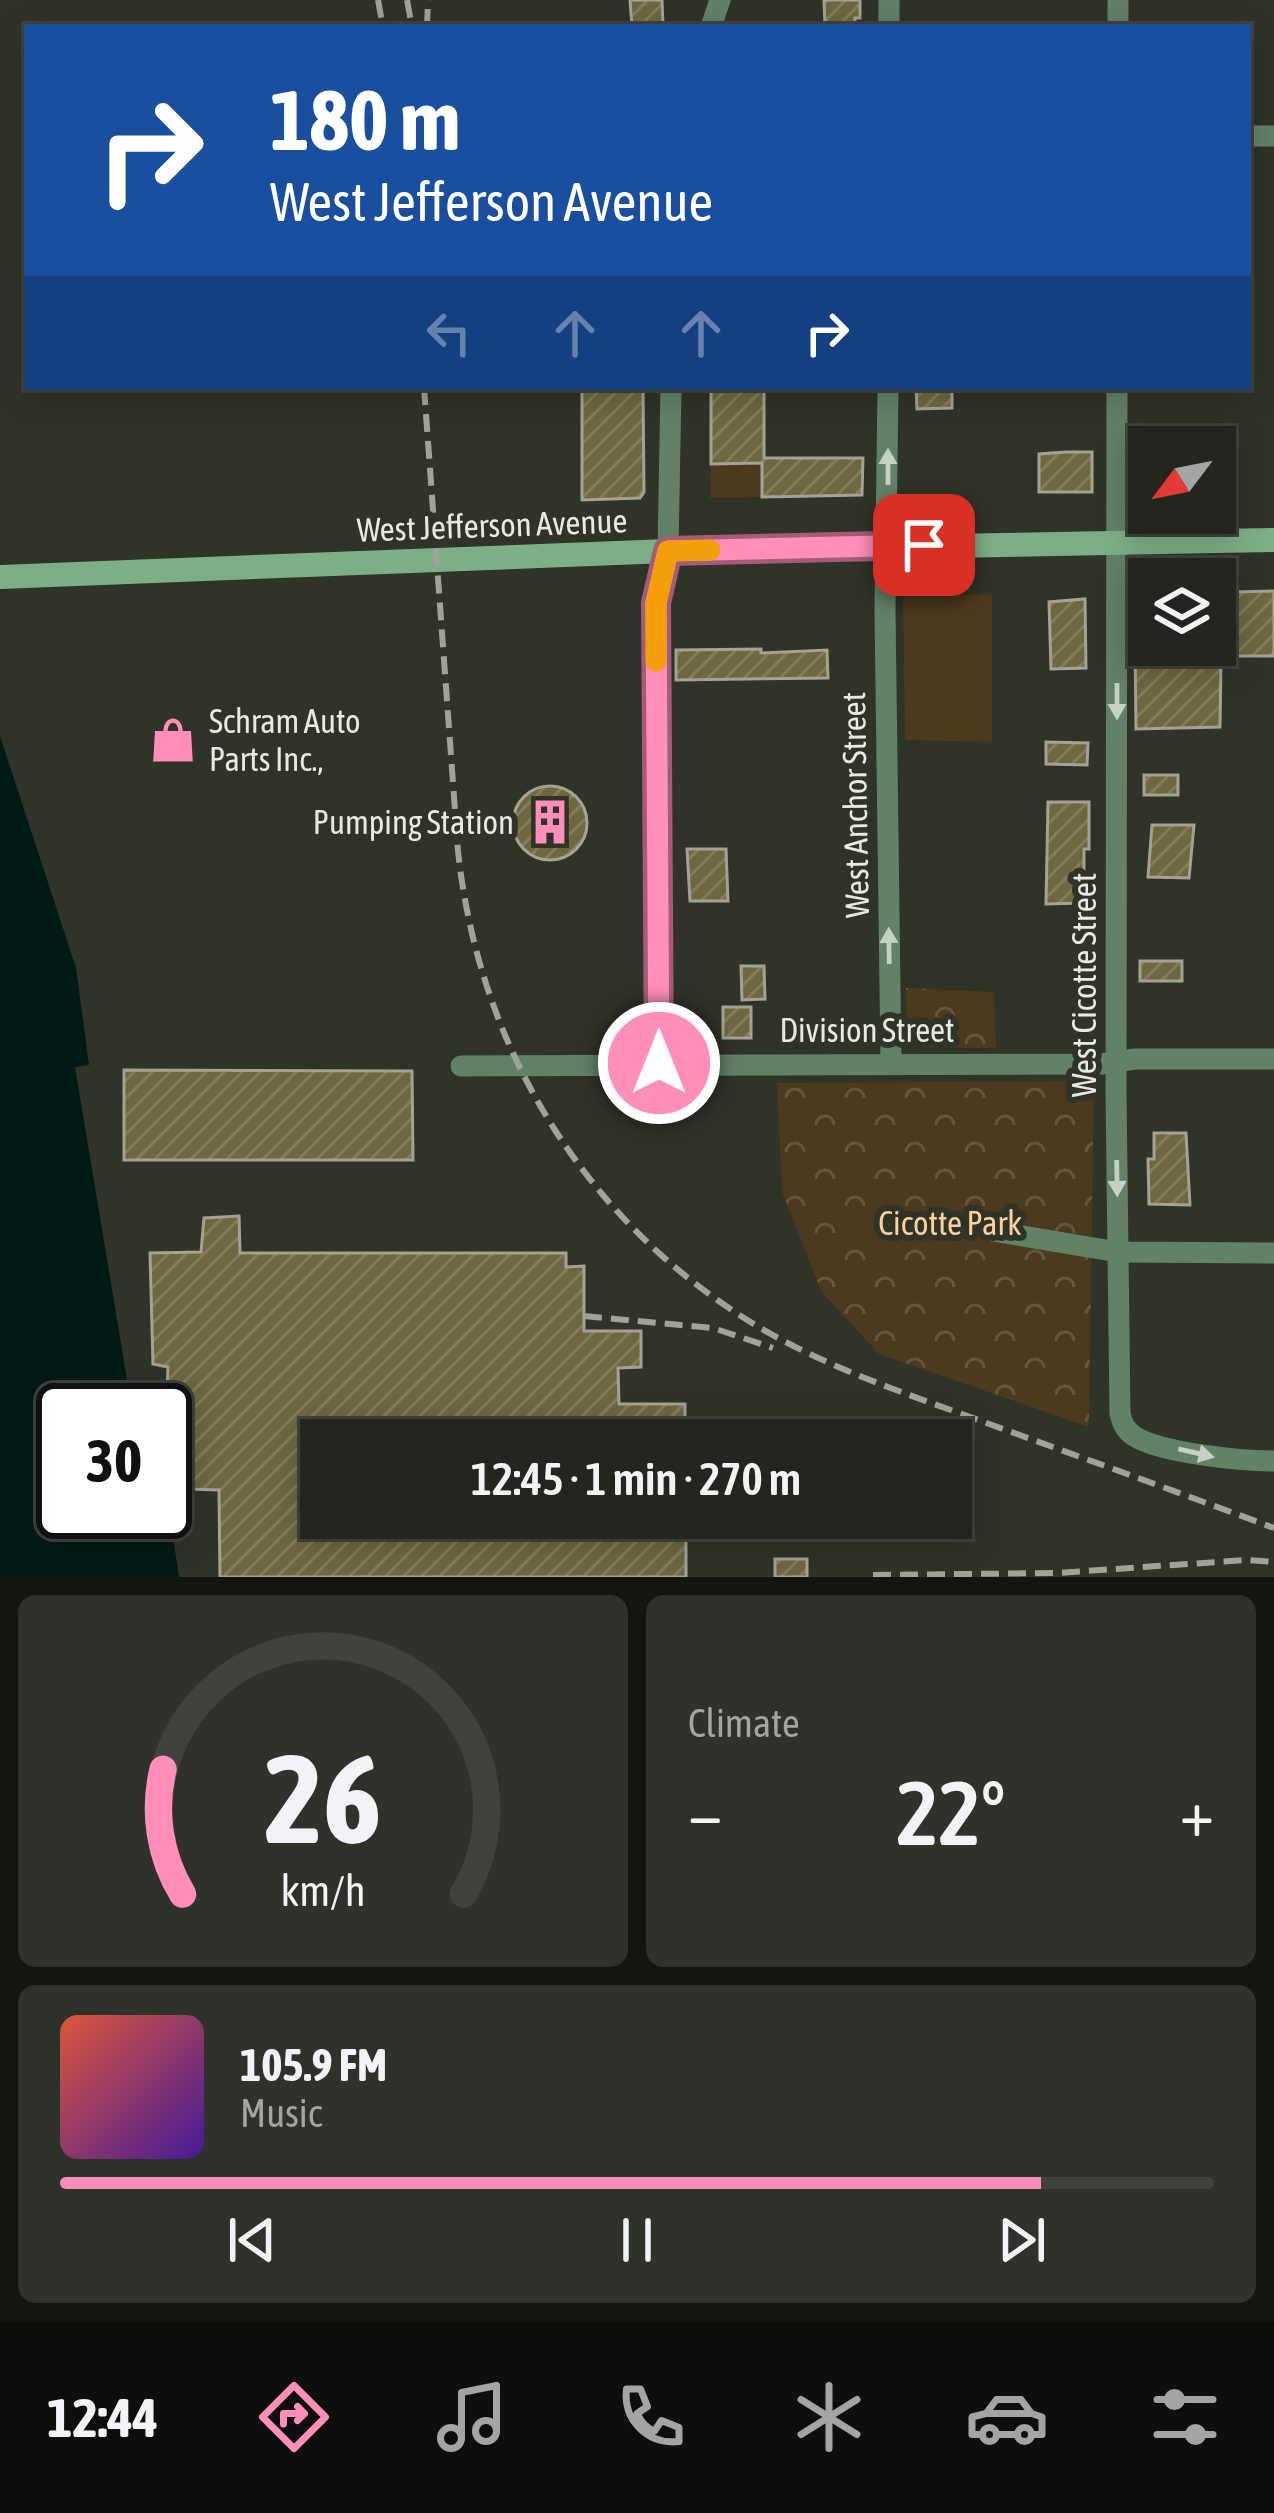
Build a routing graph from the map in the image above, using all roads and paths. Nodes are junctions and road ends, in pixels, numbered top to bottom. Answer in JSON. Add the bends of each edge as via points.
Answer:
{"nodes":[{"id":1,"x":671,"y":390,"type":"edge"},
{"id":2,"x":888,"y":390,"type":"edge"},
{"id":3,"x":1117,"y":390,"type":"edge"},
{"id":4,"x":1274,"y":540,"type":"edge"},
{"id":5,"x":1117,"y":542,"type":"junction"},
{"id":6,"x":887,"y":546,"type":"junction"},
{"id":7,"x":668,"y":551,"type":"junction"},
{"id":8,"x":0,"y":577,"type":"edge"},
{"id":9,"x":1274,"y":1059,"type":"edge"},
{"id":10,"x":1117,"y":1061,"type":"junction"},
{"id":11,"x":659,"y":1063,"type":"junction"},
{"id":12,"x":891,"y":1063,"type":"junction"},
{"id":13,"x":460,"y":1066,"type":"dead end"},
{"id":14,"x":993,"y":1231,"type":"dead end"},
{"id":15,"x":1118,"y":1252,"type":"junction"},
{"id":16,"x":1274,"y":1253,"type":"edge"},
{"id":17,"x":1274,"y":1462,"type":"edge"}],
"edges":[{"from":1,"to":7,"type":"street"},
{"from":6,"to":2,"type":"street","name":"West Anchor Street","one_way":true},
{"from":3,"to":5,"type":"street","name":"West Cicotte Street"},
{"from":4,"to":5,"type":"main road","name":"West Jefferson Avenue"},
{"from":5,"to":6,"type":"main road","name":"West Jefferson Avenue"},
{"from":5,"to":10,"type":"street","name":"West Cicotte Street","one_way":true},
{"from":6,"to":7,"type":"main road","name":"West Jefferson Avenue"},
{"from":12,"to":6,"type":"street","name":"West Anchor Street","one_way":true},
{"from":7,"to":8,"type":"main road","name":"West Jefferson Avenue"},
{"from":7,"to":11,"type":"street","via":[[656,603]]},
{"from":9,"to":10,"type":"street","name":"Division Street"},
{"from":10,"to":12,"type":"street","name":"Division Street"},
{"from":10,"to":15,"type":"street","name":"West Cicotte Street","one_way":true},
{"from":11,"to":12,"type":"street","name":"Division Street"},
{"from":11,"to":13,"type":"street","name":"Division Street"},
{"from":14,"to":15,"type":"street"},
{"from":15,"to":16,"type":"street"},
{"from":15,"to":17,"type":"street","name":"West Cicotte Street","one_way":true,"via":[[1124,1427],[1139,1439],[1220,1459]]}]}
